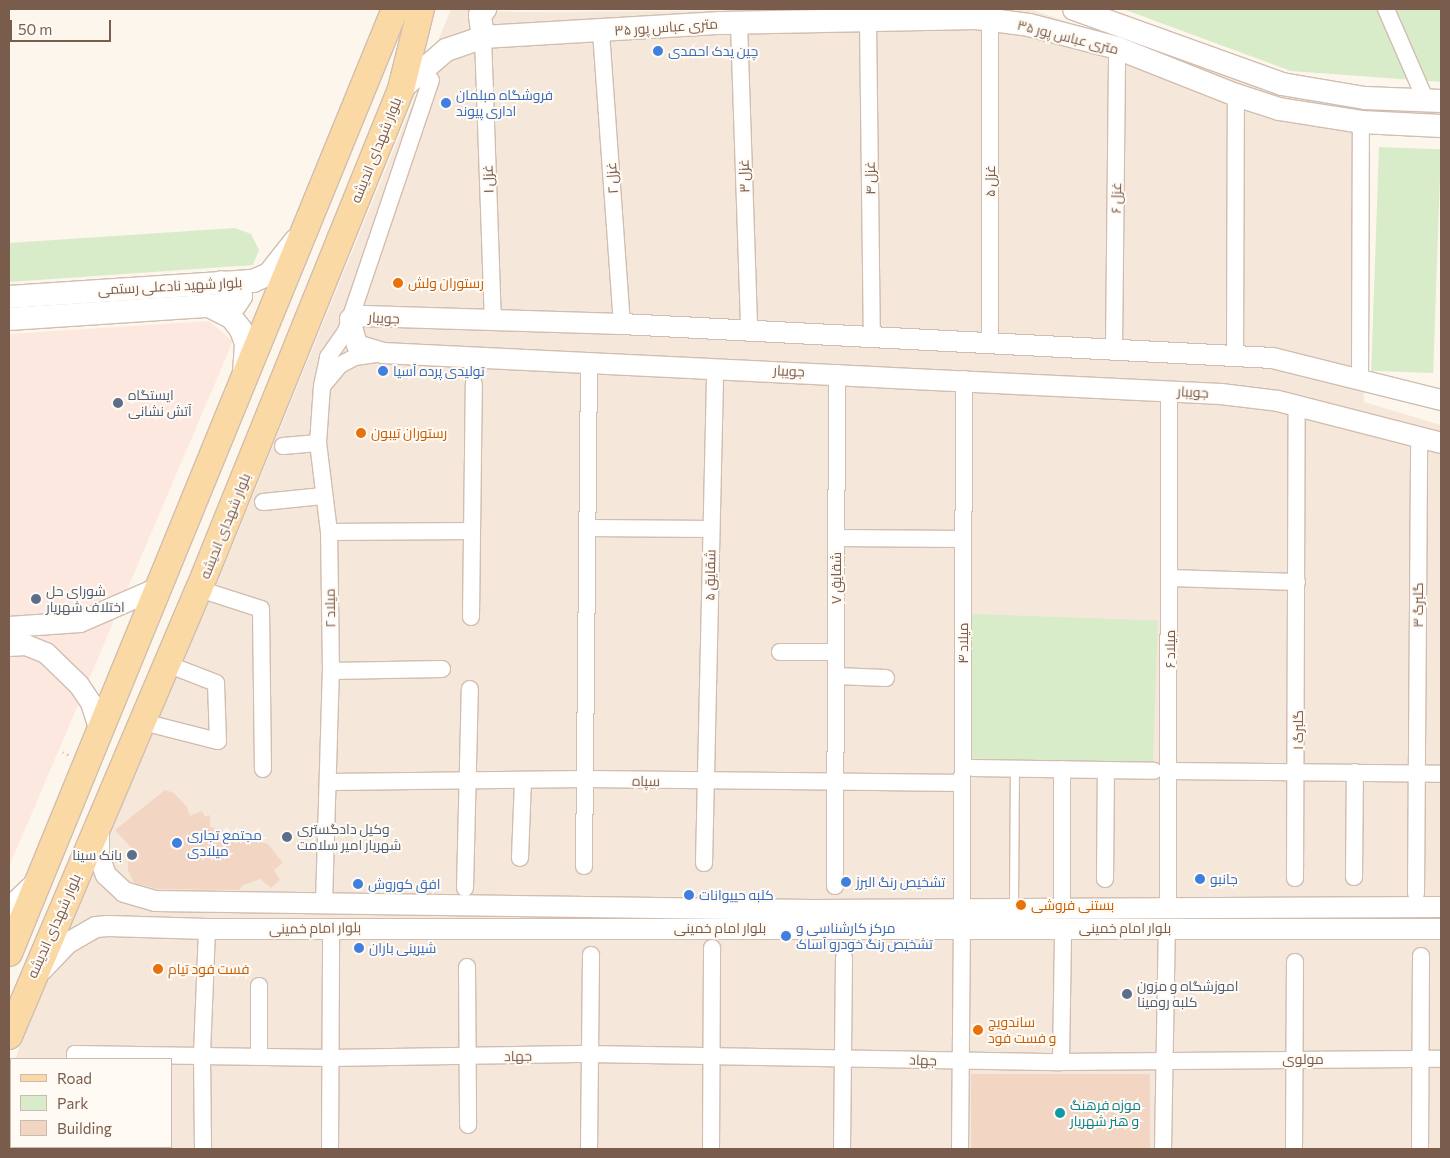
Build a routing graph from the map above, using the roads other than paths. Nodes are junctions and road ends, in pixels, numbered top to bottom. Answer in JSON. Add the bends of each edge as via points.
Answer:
{"nodes":[{"id":1,"x":395,"y":9,"type":"edge"},
{"id":2,"x":421,"y":9,"type":"edge"},
{"id":3,"x":485,"y":9,"type":"edge"},
{"id":4,"x":1074,"y":9,"type":"edge"},
{"id":5,"x":1386,"y":9,"type":"edge"},
{"id":6,"x":868,"y":20,"type":"junction"},
{"id":7,"x":990,"y":20,"type":"junction"},
{"id":8,"x":739,"y":22,"type":"junction"},
{"id":9,"x":601,"y":32,"type":"junction"},
{"id":10,"x":483,"y":37,"type":"junction"},
{"id":11,"x":1117,"y":48,"type":"junction"},
{"id":12,"x":431,"y":80,"type":"dead end"},
{"id":13,"x":401,"y":88,"type":"junction"},
{"id":14,"x":1236,"y":95,"type":"junction"},
{"id":15,"x":1434,"y":101,"type":"edge"},
{"id":16,"x":1361,"y":122,"type":"junction"},
{"id":17,"x":1441,"y":126,"type":"edge"},
{"id":18,"x":306,"y":226,"type":"junction"},
{"id":19,"x":217,"y":281,"type":"junction"},
{"id":20,"x":9,"y":297,"type":"edge"},
{"id":21,"x":206,"y":305,"type":"junction"},
{"id":22,"x":9,"y":319,"type":"edge"},
{"id":23,"x":350,"y":319,"type":"junction"},
{"id":24,"x":493,"y":321,"type":"junction"},
{"id":25,"x":622,"y":324,"type":"junction"},
{"id":26,"x":749,"y":330,"type":"junction"},
{"id":27,"x":872,"y":336,"type":"junction"},
{"id":28,"x":990,"y":341,"type":"junction"},
{"id":29,"x":1114,"y":348,"type":"junction"},
{"id":30,"x":383,"y":353,"type":"junction"},
{"id":31,"x":1235,"y":355,"type":"junction"},
{"id":32,"x":589,"y":362,"type":"junction"},
{"id":33,"x":715,"y":368,"type":"junction"},
{"id":34,"x":837,"y":373,"type":"junction"},
{"id":35,"x":1360,"y":378,"type":"junction"},
{"id":36,"x":964,"y":379,"type":"junction"},
{"id":37,"x":243,"y":382,"type":"junction"},
{"id":38,"x":474,"y":384,"type":"dead end"},
{"id":39,"x":322,"y":386,"type":"junction"},
{"id":40,"x":1169,"y":391,"type":"junction"},
{"id":41,"x":1441,"y":400,"type":"edge"},
{"id":42,"x":1297,"y":406,"type":"junction"},
{"id":43,"x":1419,"y":437,"type":"junction"},
{"id":44,"x":318,"y":443,"type":"junction"},
{"id":45,"x":1441,"y":443,"type":"edge"},
{"id":46,"x":283,"y":446,"type":"dead end"},
{"id":47,"x":323,"y":496,"type":"junction"},
{"id":48,"x":263,"y":502,"type":"dead end"},
{"id":49,"x":589,"y":528,"type":"junction"},
{"id":50,"x":712,"y":528,"type":"junction"},
{"id":51,"x":471,"y":531,"type":"junction"},
{"id":52,"x":329,"y":532,"type":"junction"},
{"id":53,"x":836,"y":538,"type":"junction"},
{"id":54,"x":963,"y":539,"type":"junction"},
{"id":55,"x":1170,"y":578,"type":"junction"},
{"id":56,"x":1297,"y":582,"type":"junction"},
{"id":57,"x":158,"y":588,"type":"junction"},
{"id":58,"x":199,"y":589,"type":"junction"},
{"id":59,"x":471,"y":617,"type":"dead end"},
{"id":60,"x":9,"y":627,"type":"edge"},
{"id":61,"x":9,"y":646,"type":"edge"},
{"id":62,"x":780,"y":652,"type":"dead end"},
{"id":63,"x":836,"y":652,"type":"junction"},
{"id":64,"x":168,"y":664,"type":"junction"},
{"id":65,"x":442,"y":669,"type":"dead end"},
{"id":66,"x":332,"y":671,"type":"junction"},
{"id":67,"x":836,"y":676,"type":"junction"},
{"id":68,"x":886,"y":678,"type":"dead end"},
{"id":69,"x":470,"y":689,"type":"dead end"},
{"id":70,"x":143,"y":722,"type":"junction"},
{"id":71,"x":100,"y":730,"type":"junction"},
{"id":72,"x":973,"y":768,"type":"dead end"},
{"id":73,"x":1015,"y":768,"type":"junction"},
{"id":74,"x":264,"y":769,"type":"dead end"},
{"id":75,"x":1062,"y":769,"type":"junction"},
{"id":76,"x":1106,"y":770,"type":"junction"},
{"id":77,"x":1154,"y":771,"type":"dead end"},
{"id":78,"x":1171,"y":771,"type":"junction"},
{"id":79,"x":1298,"y":772,"type":"junction"},
{"id":80,"x":1355,"y":772,"type":"junction"},
{"id":81,"x":1418,"y":773,"type":"junction"},
{"id":82,"x":1441,"y":774,"type":"edge"},
{"id":83,"x":584,"y":779,"type":"junction"},
{"id":84,"x":470,"y":781,"type":"junction"},
{"id":85,"x":523,"y":781,"type":"junction"},
{"id":86,"x":330,"y":782,"type":"junction"},
{"id":87,"x":706,"y":782,"type":"junction"},
{"id":88,"x":835,"y":782,"type":"junction"},
{"id":89,"x":962,"y":783,"type":"junction"},
{"id":90,"x":102,"y":819,"type":"junction"},
{"id":91,"x":520,"y":858,"type":"dead end"},
{"id":92,"x":704,"y":862,"type":"dead end"},
{"id":93,"x":584,"y":866,"type":"dead end"},
{"id":94,"x":46,"y":867,"type":"junction"},
{"id":95,"x":1354,"y":876,"type":"dead end"},
{"id":96,"x":1295,"y":878,"type":"dead end"},
{"id":97,"x":1105,"y":879,"type":"dead end"},
{"id":98,"x":835,"y":886,"type":"dead end"},
{"id":99,"x":466,"y":888,"type":"dead end"},
{"id":100,"x":1416,"y":894,"type":"dead end"},
{"id":101,"x":156,"y":901,"type":"junction"},
{"id":102,"x":324,"y":903,"type":"junction"},
{"id":103,"x":1168,"y":906,"type":"junction"},
{"id":104,"x":962,"y":907,"type":"junction"},
{"id":105,"x":1014,"y":907,"type":"junction"},
{"id":106,"x":1062,"y":907,"type":"junction"},
{"id":107,"x":1441,"y":907,"type":"edge"},
{"id":108,"x":9,"y":908,"type":"edge"},
{"id":109,"x":331,"y":927,"type":"junction"},
{"id":110,"x":157,"y":928,"type":"junction"},
{"id":111,"x":1167,"y":928,"type":"junction"},
{"id":112,"x":206,"y":929,"type":"junction"},
{"id":113,"x":962,"y":929,"type":"junction"},
{"id":114,"x":1063,"y":929,"type":"junction"},
{"id":115,"x":1441,"y":929,"type":"edge"},
{"id":116,"x":712,"y":948,"type":"dead end"},
{"id":117,"x":9,"y":953,"type":"edge"},
{"id":118,"x":591,"y":955,"type":"dead end"},
{"id":119,"x":1421,"y":956,"type":"dead end"},
{"id":120,"x":844,"y":958,"type":"dead end"},
{"id":121,"x":1296,"y":962,"type":"dead end"},
{"id":122,"x":467,"y":967,"type":"dead end"},
{"id":123,"x":258,"y":986,"type":"dead end"},
{"id":124,"x":25,"y":991,"type":"junction"},
{"id":125,"x":9,"y":1036,"type":"edge"},
{"id":126,"x":202,"y":1054,"type":"junction"},
{"id":127,"x":589,"y":1054,"type":"junction"},
{"id":128,"x":259,"y":1055,"type":"junction"},
{"id":129,"x":711,"y":1055,"type":"junction"},
{"id":130,"x":75,"y":1056,"type":"edge"},
{"id":131,"x":842,"y":1056,"type":"junction"},
{"id":132,"x":467,"y":1057,"type":"junction"},
{"id":133,"x":329,"y":1058,"type":"junction"},
{"id":134,"x":1294,"y":1059,"type":"junction"},
{"id":135,"x":1421,"y":1059,"type":"junction"},
{"id":136,"x":1441,"y":1059,"type":"edge"},
{"id":137,"x":961,"y":1061,"type":"junction"},
{"id":138,"x":1165,"y":1061,"type":"junction"},
{"id":139,"x":1061,"y":1062,"type":"junction"},
{"id":140,"x":468,"y":1125,"type":"dead end"},
{"id":141,"x":203,"y":1149,"type":"edge"},
{"id":142,"x":330,"y":1149,"type":"edge"},
{"id":143,"x":588,"y":1149,"type":"edge"},
{"id":144,"x":711,"y":1149,"type":"edge"},
{"id":145,"x":842,"y":1149,"type":"edge"},
{"id":146,"x":960,"y":1149,"type":"edge"},
{"id":147,"x":1164,"y":1149,"type":"edge"},
{"id":148,"x":1294,"y":1149,"type":"edge"},
{"id":149,"x":1420,"y":1149,"type":"edge"}],
"edges":[{"from":1,"to":18,"type":"main road"},
{"from":2,"to":13,"type":"main road","name":"بلوار شهدای اندیشه"},
{"from":3,"to":10,"type":"main road","via":[[480,15]]},
{"from":4,"to":15,"type":"main road","name":"۳۵ متری عباس پور","via":[[1282,84],[1355,97]]},
{"from":5,"to":15,"type":"street"},
{"from":6,"to":7,"type":"main road","name":"۳۵ متری عباس پور"},
{"from":6,"to":8,"type":"main road","name":"۳۵ متری عباس پور"},
{"from":6,"to":27,"type":"street","name":"غزل ۴"},
{"from":7,"to":11,"type":"main road","name":"۳۵ متری عباس پور","via":[[1037,26]]},
{"from":7,"to":28,"type":"street","name":"غزل ۵"},
{"from":8,"to":9,"type":"main road","name":"۳۵ متری عباس پور"},
{"from":8,"to":26,"type":"street","name":"غزل ۳"},
{"from":9,"to":10,"type":"main road","name":"۳۵ متری عباس پور"},
{"from":9,"to":25,"type":"street","name":"غزل ۲"},
{"from":10,"to":13,"type":"main road","name":"۳۵ متری عباس پور","via":[[446,50]]},
{"from":10,"to":24,"type":"street","name":"غزل ۱"},
{"from":11,"to":14,"type":"main road","name":"۳۵ متری عباس پور"},
{"from":11,"to":29,"type":"street","name":"غزل ۶"},
{"from":12,"to":23,"type":"street","name":"میلاد ۲"},
{"from":13,"to":58,"type":"main road","name":"بلوار شهدای اندیشه"},
{"from":14,"to":16,"type":"main road","name":"۳۵ متری عباس پور","via":[[1279,109]]},
{"from":14,"to":31,"type":"street"},
{"from":16,"to":17,"type":"main road","name":"۳۵ متری عباس پور"},
{"from":16,"to":35,"type":"street"},
{"from":18,"to":19,"type":"main road","name":"بلوار شهید نادعلی رستمی","via":[[269,274],[253,281]]},
{"from":18,"to":37,"type":"main road"},
{"from":19,"to":20,"type":"main road","name":"بلوار شهید نادعلی رستمی"},
{"from":19,"to":21,"type":"main road","name":"بلوار شهید نادعلی رستمی","via":[[240,289],[241,296],[236,304]]},
{"from":21,"to":22,"type":"main road","name":"بلوار شهید نادعلی رستمی"},
{"from":21,"to":37,"type":"main road","via":[[232,318],[241,330],[246,344]]},
{"from":23,"to":24,"type":"street","name":"جویبار","via":[[364,316]]},
{"from":23,"to":30,"type":"street","name":"جویبار","via":[[356,344]]},
{"from":23,"to":39,"type":"street","name":"میلاد ۲","via":[[346,332],[328,358]]},
{"from":24,"to":25,"type":"street","name":"جویبار"},
{"from":25,"to":26,"type":"street","name":"جویبار"},
{"from":26,"to":27,"type":"street","name":"جویبار"},
{"from":27,"to":28,"type":"street","name":"جویبار"},
{"from":28,"to":29,"type":"street","name":"جویبار"},
{"from":29,"to":31,"type":"street","name":"جویبار"},
{"from":30,"to":32,"type":"street","name":"جویبار"},
{"from":30,"to":39,"type":"street","via":[[355,357],[340,365]]},
{"from":31,"to":35,"type":"street","name":"جویبار","via":[[1273,358]]},
{"from":32,"to":33,"type":"street","name":"جویبار"},
{"from":32,"to":49,"type":"street"},
{"from":33,"to":34,"type":"street","name":"جویبار"},
{"from":33,"to":50,"type":"street","name":"شقایق ۵"},
{"from":34,"to":36,"type":"street","name":"جویبار"},
{"from":34,"to":53,"type":"street","name":"شقایق ۷"},
{"from":35,"to":41,"type":"street","name":"جویبار"},
{"from":36,"to":40,"type":"street","name":"جویبار"},
{"from":36,"to":54,"type":"street","name":"میلاد ۴"},
{"from":37,"to":57,"type":"main road"},
{"from":38,"to":51,"type":"street"},
{"from":39,"to":44,"type":"street","name":"میلاد ۲"},
{"from":40,"to":42,"type":"street","name":"جویبار","via":[[1221,394]]},
{"from":40,"to":55,"type":"street","name":"میلاد ۶"},
{"from":42,"to":43,"type":"street","name":"جویبار"},
{"from":42,"to":56,"type":"street","name":"گلبرگ ۱"},
{"from":43,"to":45,"type":"street","name":"جویبار"},
{"from":43,"to":81,"type":"street","name":"گلبرگ ۳"},
{"from":44,"to":46,"type":"street"},
{"from":44,"to":47,"type":"street","name":"میلاد ۲"},
{"from":47,"to":48,"type":"street"},
{"from":47,"to":52,"type":"street","name":"میلاد ۲"},
{"from":49,"to":50,"type":"street"},
{"from":49,"to":83,"type":"street"},
{"from":50,"to":87,"type":"street","name":"شقایق ۵"},
{"from":51,"to":52,"type":"street"},
{"from":51,"to":59,"type":"street"},
{"from":52,"to":66,"type":"street","name":"میلاد ۲"},
{"from":53,"to":54,"type":"street"},
{"from":53,"to":63,"type":"street","name":"شقایق ۷"},
{"from":54,"to":89,"type":"street","name":"میلاد ۴"},
{"from":55,"to":56,"type":"street"},
{"from":55,"to":78,"type":"street","name":"میلاد ۶"},
{"from":56,"to":79,"type":"street","name":"گلبرگ ۱"},
{"from":57,"to":60,"type":"street","via":[[80,622]]},
{"from":57,"to":71,"type":"main road"},
{"from":58,"to":64,"type":"main road","name":"بلوار شهدای اندیشه"},
{"from":58,"to":74,"type":"street","via":[[260,608]]},
{"from":61,"to":71,"type":"street","via":[[35,647],[79,685],[91,703]]},
{"from":62,"to":63,"type":"street"},
{"from":63,"to":67,"type":"street","name":"شقایق ۷"},
{"from":64,"to":70,"type":"main road","name":"بلوار شهدای اندیشه"},
{"from":64,"to":70,"type":"street","via":[[216,683],[218,741]]},
{"from":65,"to":66,"type":"street"},
{"from":66,"to":86,"type":"street","name":"میلاد ۲"},
{"from":67,"to":68,"type":"street"},
{"from":67,"to":88,"type":"street","name":"شقایق ۷"},
{"from":69,"to":84,"type":"street"},
{"from":70,"to":90,"type":"main road","name":"بلوار شهدای اندیشه"},
{"from":71,"to":94,"type":"main road"},
{"from":72,"to":73,"type":"street"},
{"from":73,"to":75,"type":"street"},
{"from":73,"to":105,"type":"lane"},
{"from":75,"to":76,"type":"street"},
{"from":75,"to":106,"type":"street"},
{"from":76,"to":77,"type":"street"},
{"from":76,"to":97,"type":"street"},
{"from":78,"to":79,"type":"street"},
{"from":78,"to":103,"type":"street","name":"میلاد ۶"},
{"from":79,"to":80,"type":"street"},
{"from":79,"to":96,"type":"street","name":"گلبرگ ۱"},
{"from":80,"to":81,"type":"street"},
{"from":80,"to":95,"type":"street"},
{"from":81,"to":82,"type":"street"},
{"from":81,"to":100,"type":"street","name":"گلبرگ ۳"},
{"from":83,"to":85,"type":"street","name":"سپاه"},
{"from":83,"to":87,"type":"street","name":"سپاه"},
{"from":83,"to":93,"type":"street"},
{"from":84,"to":85,"type":"street","name":"سپاه"},
{"from":84,"to":86,"type":"street","name":"سپاه"},
{"from":84,"to":99,"type":"street"},
{"from":85,"to":91,"type":"street"},
{"from":86,"to":102,"type":"street","name":"میلاد ۲"},
{"from":87,"to":88,"type":"street","name":"سپاه"},
{"from":87,"to":92,"type":"street","name":"شقایق ۵"},
{"from":88,"to":89,"type":"street","name":"سپاه"},
{"from":88,"to":98,"type":"street","name":"شقایق ۷"},
{"from":89,"to":104,"type":"street","name":"میلاد ۴"},
{"from":90,"to":101,"type":"street","name":"بلوار امام خمینی","via":[[99,856],[106,875],[124,892]]},
{"from":90,"to":124,"type":"main road","name":"بلوار شهدای اندیشه"},
{"from":94,"to":108,"type":"street","via":[[20,901]]},
{"from":94,"to":117,"type":"main road"},
{"from":101,"to":102,"type":"street","name":"بلوار امام خمینی"},
{"from":101,"to":110,"type":"street","via":[[142,906],[138,914],[143,922]]},
{"from":102,"to":104,"type":"street","name":"بلوار امام خمینی","via":[[812,910]]},
{"from":103,"to":106,"type":"street","name":"بلوار امام خمینی"},
{"from":103,"to":107,"type":"street","name":"بلوار امام خمینی"},
{"from":103,"to":111,"type":"street"},
{"from":104,"to":105,"type":"street","name":"بلوار امام خمینی"},
{"from":104,"to":113,"type":"street"},
{"from":105,"to":106,"type":"street","name":"بلوار امام خمینی"},
{"from":109,"to":112,"type":"street","name":"بلوار امام خمینی"},
{"from":109,"to":113,"type":"street","name":"بلوار امام خمینی"},
{"from":109,"to":133,"type":"street"},
{"from":110,"to":112,"type":"street","name":"بلوار امام خمینی"},
{"from":110,"to":124,"type":"street","name":"بلوار امام خمینی","via":[[96,927],[68,942]]},
{"from":111,"to":114,"type":"street","name":"بلوار امام خمینی"},
{"from":111,"to":115,"type":"street","name":"بلوار امام خمینی"},
{"from":111,"to":138,"type":"street"},
{"from":112,"to":126,"type":"street"},
{"from":113,"to":114,"type":"street","name":"بلوار امام خمینی"},
{"from":113,"to":137,"type":"street"},
{"from":114,"to":139,"type":"street"},
{"from":116,"to":129,"type":"street"},
{"from":118,"to":127,"type":"street"},
{"from":119,"to":135,"type":"street"},
{"from":120,"to":131,"type":"street"},
{"from":121,"to":134,"type":"street"},
{"from":122,"to":132,"type":"street"},
{"from":123,"to":128,"type":"street"},
{"from":124,"to":125,"type":"main road","name":"بلوار شهدای اندیشه"},
{"from":126,"to":128,"type":"street","name":"جهاد"},
{"from":126,"to":130,"type":"street","name":"جهاد"},
{"from":126,"to":141,"type":"street"},
{"from":127,"to":129,"type":"street","name":"جهاد"},
{"from":127,"to":132,"type":"street","name":"جهاد"},
{"from":127,"to":143,"type":"street"},
{"from":128,"to":133,"type":"street","name":"جهاد"},
{"from":129,"to":131,"type":"street","name":"جهاد"},
{"from":129,"to":144,"type":"street"},
{"from":131,"to":137,"type":"street","name":"جهاد"},
{"from":131,"to":145,"type":"street"},
{"from":132,"to":133,"type":"street","name":"جهاد"},
{"from":132,"to":140,"type":"street"},
{"from":133,"to":142,"type":"street"},
{"from":134,"to":135,"type":"street","name":"مولوی"},
{"from":134,"to":138,"type":"street","name":"مولوی"},
{"from":134,"to":148,"type":"street"},
{"from":135,"to":136,"type":"street","name":"مولوی"},
{"from":135,"to":149,"type":"street"},
{"from":137,"to":139,"type":"street","name":"جهاد"},
{"from":137,"to":146,"type":"street"},
{"from":138,"to":139,"type":"street","name":"مولوی"},
{"from":138,"to":147,"type":"street"}]}
